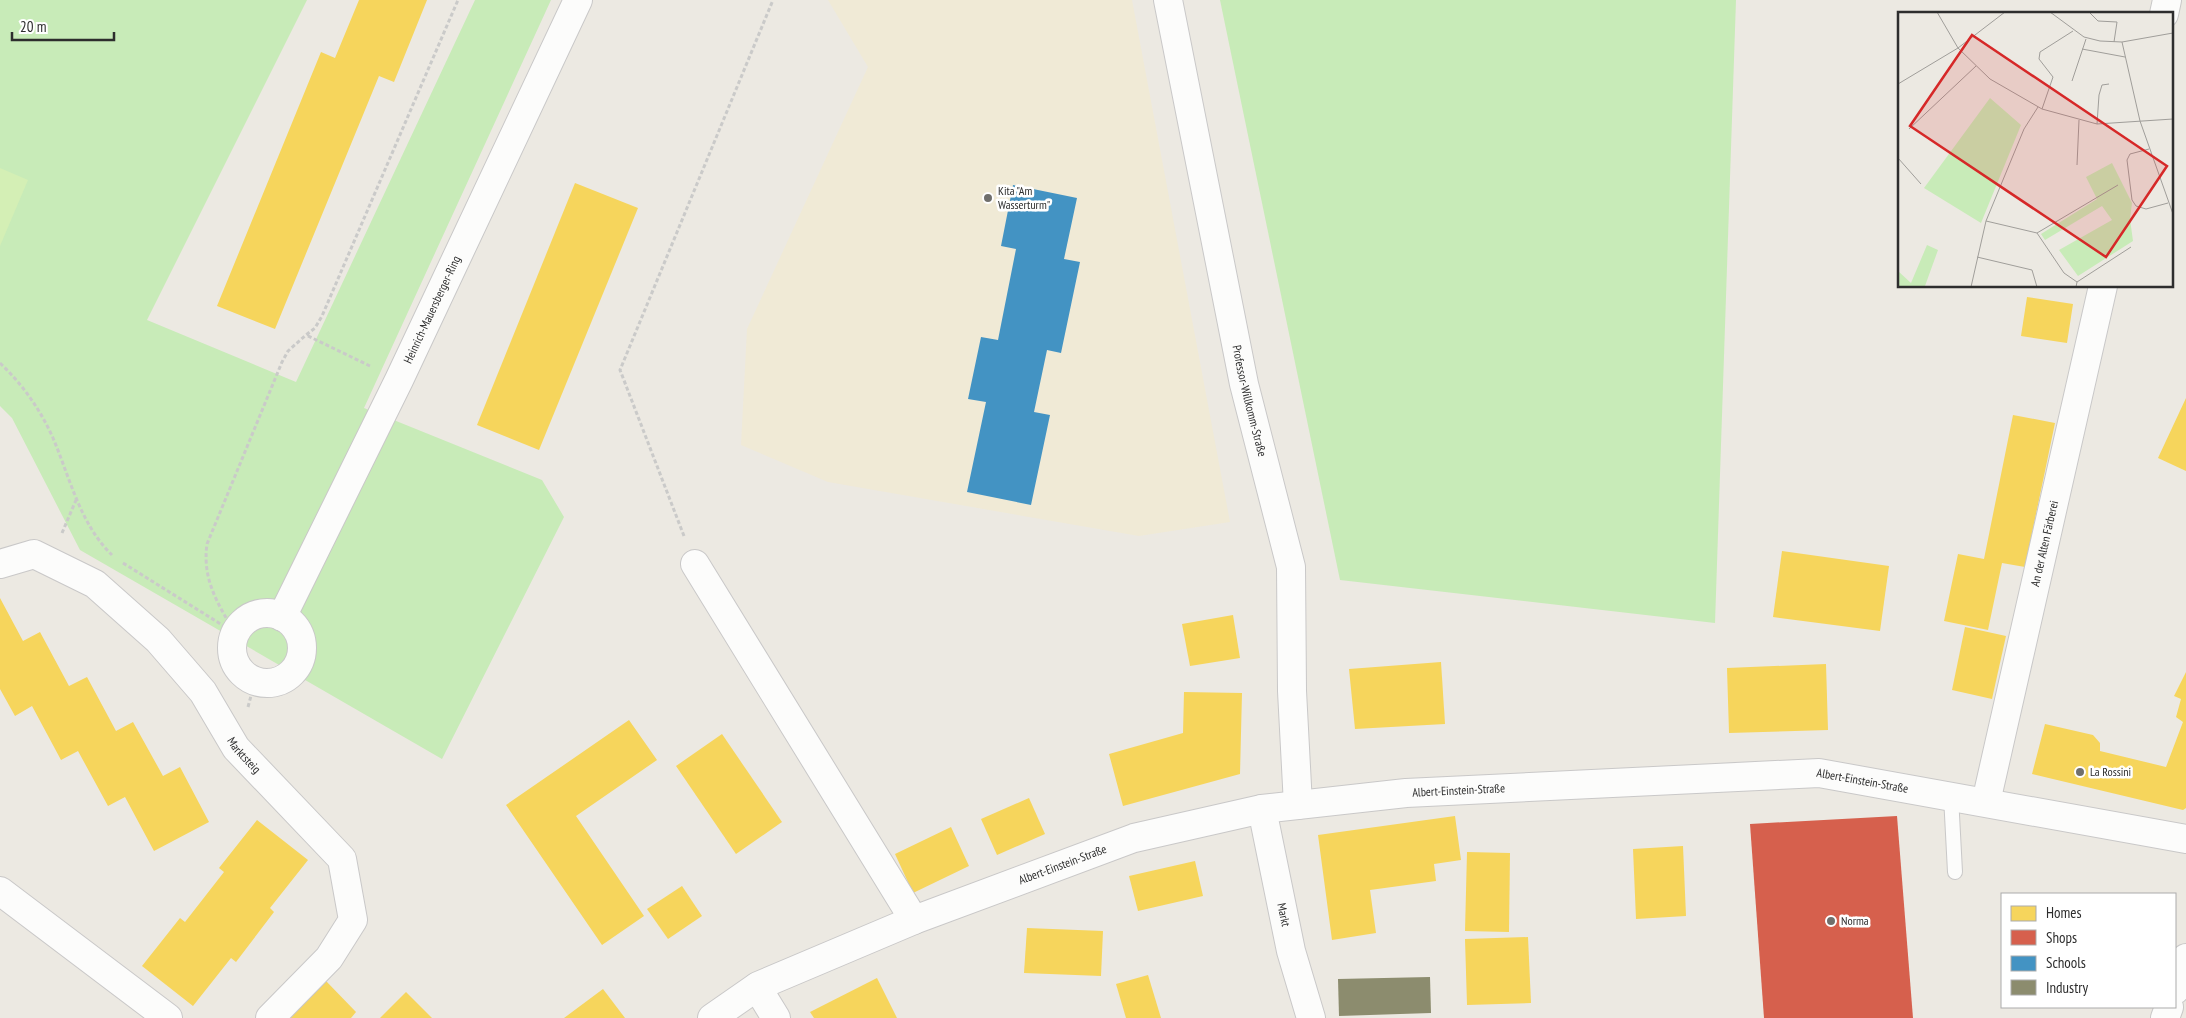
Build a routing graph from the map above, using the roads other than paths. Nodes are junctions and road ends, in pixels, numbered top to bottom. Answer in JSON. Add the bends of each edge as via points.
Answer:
{"nodes":[{"id":1,"x":578,"y":0,"type":"edge"},
{"id":2,"x":1168,"y":0,"type":"edge"},
{"id":3,"x":2102,"y":288,"type":"edge"},
{"id":4,"x":0,"y":564,"type":"edge"},
{"id":5,"x":695,"y":564,"type":"road end"},
{"id":6,"x":282,"y":617,"type":"junction"},
{"id":7,"x":1951,"y":796,"type":"junction"},
{"id":8,"x":1986,"y":802,"type":"junction"},
{"id":9,"x":1298,"y":805,"type":"junction"},
{"id":10,"x":1262,"y":809,"type":"junction"},
{"id":11,"x":2186,"y":839,"type":"edge"},
{"id":12,"x":1954,"y":872,"type":"dead end"},
{"id":13,"x":0,"y":891,"type":"edge"},
{"id":14,"x":914,"y":920,"type":"junction"},
{"id":15,"x":2186,"y":958,"type":"edge"},
{"id":16,"x":757,"y":987,"type":"junction"},
{"id":17,"x":2176,"y":987,"type":"edge"},
{"id":18,"x":168,"y":1018,"type":"edge"},
{"id":19,"x":270,"y":1018,"type":"edge"},
{"id":20,"x":712,"y":1018,"type":"edge"},
{"id":21,"x":776,"y":1018,"type":"edge"},
{"id":22,"x":1311,"y":1018,"type":"edge"}],
"edges":[{"from":1,"to":6,"type":"street","name":"Heinrich-Mauersberger-Ring","via":[[399,380]]},
{"from":2,"to":9,"type":"street","name":"Professor-Willkomm-Straße","via":[[1244,384],[1291,566],[1292,691]]},
{"from":3,"to":8,"type":"street","name":"An der Alten Färberei"},
{"from":4,"to":19,"type":"street","name":"Marktsteig","via":[[34,554],[95,584],[158,640],[203,692],[236,748],[342,859],[353,920],[329,958]]},
{"from":5,"to":14,"type":"street"},
{"from":6,"to":6,"type":"street","via":[[296,629],[301,640],[297,665],[279,681],[255,681],[238,668],[233,657],[235,633],[254,616],[265,613]]},
{"from":7,"to":8,"type":"street","name":"Albert-Einstein-Straße"},
{"from":7,"to":9,"type":"street","name":"Albert-Einstein-Straße","via":[[1819,773],[1406,793]]},
{"from":7,"to":12,"type":"lane"},
{"from":8,"to":11,"type":"street","name":"Albert-Einstein-Straße"},
{"from":9,"to":10,"type":"street","name":"Albert-Einstein-Straße"},
{"from":10,"to":14,"type":"street","name":"Albert-Einstein-Straße","via":[[1134,838]]},
{"from":10,"to":22,"type":"street","name":"Markt","via":[[1291,951]]},
{"from":13,"to":18,"type":"street"},
{"from":14,"to":16,"type":"street","name":"Albert-Einstein-Straße"},
{"from":15,"to":17,"type":"street"},
{"from":16,"to":20,"type":"street","name":"Albert-Einstein-Straße"},
{"from":16,"to":21,"type":"street"}]}
